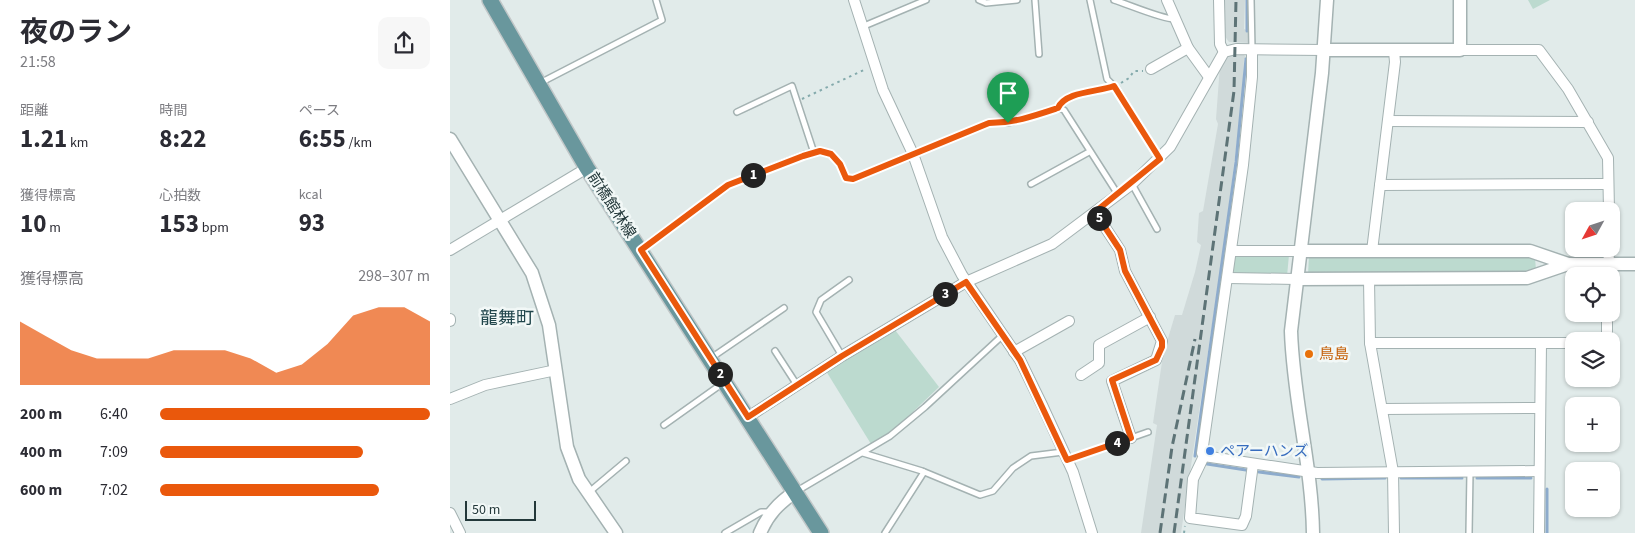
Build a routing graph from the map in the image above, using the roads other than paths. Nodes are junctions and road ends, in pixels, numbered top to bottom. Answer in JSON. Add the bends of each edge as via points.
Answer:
{"nodes":[{"id":1,"x":490,"y":0,"type":"edge"},
{"id":2,"x":656,"y":0,"type":"edge"},
{"id":3,"x":854,"y":0,"type":"edge"},
{"id":4,"x":926,"y":0,"type":"edge"},
{"id":5,"x":978,"y":0,"type":"edge"},
{"id":6,"x":1017,"y":0,"type":"edge"},
{"id":7,"x":1035,"y":0,"type":"edge"},
{"id":8,"x":1090,"y":0,"type":"edge"},
{"id":9,"x":1114,"y":0,"type":"edge"},
{"id":10,"x":1167,"y":0,"type":"edge"},
{"id":11,"x":1220,"y":0,"type":"edge"},
{"id":12,"x":1251,"y":0,"type":"edge"},
{"id":13,"x":1327,"y":0,"type":"edge"},
{"id":14,"x":1460,"y":0,"type":"edge"},
{"id":15,"x":1175,"y":19,"type":"junction"},
{"id":16,"x":864,"y":26,"type":"junction"},
{"id":17,"x":1188,"y":48,"type":"junction"},
{"id":18,"x":1252,"y":50,"type":"junction"},
{"id":19,"x":1324,"y":50,"type":"junction"},
{"id":20,"x":1460,"y":50,"type":"junction"},
{"id":21,"x":1224,"y":52,"type":"junction"},
{"id":22,"x":1394,"y":52,"type":"junction"},
{"id":23,"x":1039,"y":54,"type":"dead end"},
{"id":24,"x":1151,"y":69,"type":"road end"},
{"id":25,"x":1209,"y":78,"type":"junction"},
{"id":26,"x":537,"y":84,"type":"junction"},
{"id":27,"x":737,"y":112,"type":"dead end"},
{"id":28,"x":1388,"y":121,"type":"junction"},
{"id":29,"x":1588,"y":122,"type":"junction"},
{"id":30,"x":450,"y":139,"type":"edge"},
{"id":31,"x":1089,"y":152,"type":"junction"},
{"id":32,"x":814,"y":153,"type":"junction"},
{"id":33,"x":913,"y":154,"type":"junction"},
{"id":34,"x":1160,"y":159,"type":"junction"},
{"id":35,"x":587,"y":168,"type":"junction"},
{"id":36,"x":1031,"y":184,"type":"dead end"},
{"id":37,"x":1132,"y":184,"type":"junction"},
{"id":38,"x":1608,"y":184,"type":"junction"},
{"id":39,"x":1380,"y":185,"type":"junction"},
{"id":40,"x":1117,"y":193,"type":"junction"},
{"id":41,"x":1608,"y":202,"type":"edge"},
{"id":42,"x":1095,"y":212,"type":"junction"},
{"id":43,"x":499,"y":220,"type":"junction"},
{"id":44,"x":1157,"y":229,"type":"dead end"},
{"id":45,"x":450,"y":250,"type":"edge"},
{"id":46,"x":641,"y":250,"type":"junction"},
{"id":47,"x":1231,"y":251,"type":"junction"},
{"id":48,"x":1300,"y":251,"type":"junction"},
{"id":49,"x":1372,"y":251,"type":"junction"},
{"id":50,"x":1568,"y":264,"type":"junction"},
{"id":51,"x":1635,"y":264,"type":"edge"},
{"id":52,"x":1588,"y":267,"type":"edge"},
{"id":53,"x":1620,"y":267,"type":"edge"},
{"id":54,"x":1228,"y":278,"type":"junction"},
{"id":55,"x":1296,"y":279,"type":"junction"},
{"id":56,"x":1368,"y":279,"type":"junction"},
{"id":57,"x":849,"y":280,"type":"dead end"},
{"id":58,"x":966,"y":282,"type":"junction"},
{"id":59,"x":784,"y":308,"type":"dead end"},
{"id":60,"x":1150,"y":317,"type":"junction"},
{"id":61,"x":1069,"y":321,"type":"dead end"},
{"id":62,"x":1003,"y":335,"type":"junction"},
{"id":63,"x":1370,"y":343,"type":"junction"},
{"id":64,"x":1541,"y":343,"type":"junction"},
{"id":65,"x":1565,"y":343,"type":"edge"},
{"id":66,"x":775,"y":351,"type":"dead end"},
{"id":67,"x":1014,"y":352,"type":"junction"},
{"id":68,"x":842,"y":356,"type":"junction"},
{"id":69,"x":710,"y":358,"type":"junction"},
{"id":70,"x":556,"y":370,"type":"junction"},
{"id":71,"x":1081,"y":375,"type":"dead end"},
{"id":72,"x":725,"y":382,"type":"junction"},
{"id":73,"x":798,"y":385,"type":"junction"},
{"id":74,"x":450,"y":399,"type":"edge"},
{"id":75,"x":1540,"y":408,"type":"junction"},
{"id":76,"x":1382,"y":409,"type":"junction"},
{"id":77,"x":748,"y":417,"type":"junction"},
{"id":78,"x":664,"y":425,"type":"dead end"},
{"id":79,"x":1148,"y":432,"type":"dead end"},
{"id":80,"x":1131,"y":438,"type":"junction"},
{"id":81,"x":863,"y":453,"type":"junction"},
{"id":82,"x":1065,"y":456,"type":"junction"},
{"id":83,"x":1204,"y":456,"type":"junction"},
{"id":84,"x":626,"y":461,"type":"dead end"},
{"id":85,"x":1253,"y":464,"type":"junction"},
{"id":86,"x":1539,"y":471,"type":"junction"},
{"id":87,"x":924,"y":472,"type":"junction"},
{"id":88,"x":1309,"y":472,"type":"junction"},
{"id":89,"x":1393,"y":472,"type":"junction"},
{"id":90,"x":1470,"y":472,"type":"junction"},
{"id":91,"x":796,"y":491,"type":"junction"},
{"id":92,"x":588,"y":493,"type":"junction"},
{"id":93,"x":771,"y":512,"type":"junction"},
{"id":94,"x":450,"y":513,"type":"edge"},
{"id":95,"x":460,"y":533,"type":"edge"},
{"id":96,"x":616,"y":533,"type":"edge"},
{"id":97,"x":725,"y":533,"type":"edge"},
{"id":98,"x":760,"y":533,"type":"edge"},
{"id":99,"x":821,"y":533,"type":"edge"},
{"id":100,"x":885,"y":533,"type":"edge"},
{"id":101,"x":1092,"y":533,"type":"edge"},
{"id":102,"x":1313,"y":533,"type":"edge"},
{"id":103,"x":1394,"y":533,"type":"edge"},
{"id":104,"x":1469,"y":533,"type":"edge"},
{"id":105,"x":1539,"y":533,"type":"edge"}],
"edges":[{"from":1,"to":26,"type":"main road","name":"前橋館林線"},
{"from":2,"to":26,"type":"lane","via":[[662,20]]},
{"from":3,"to":16,"type":"street"},
{"from":4,"to":16,"type":"lane"},
{"from":5,"to":6,"type":"lane","via":[[986,3]]},
{"from":7,"to":23,"type":"lane"},
{"from":8,"to":34,"type":"lane","via":[[1107,79]]},
{"from":9,"to":15,"type":"lane","via":[[1163,18]]},
{"from":10,"to":15,"type":"street"},
{"from":11,"to":21,"type":"street","via":[[1220,44]]},
{"from":12,"to":18,"type":"lane"},
{"from":13,"to":19,"type":"street"},
{"from":14,"to":20,"type":"street"},
{"from":15,"to":17,"type":"street"},
{"from":16,"to":33,"type":"street","via":[[883,90]]},
{"from":17,"to":24,"type":"street"},
{"from":17,"to":25,"type":"street"},
{"from":18,"to":19,"type":"street"},
{"from":18,"to":21,"type":"street"},
{"from":18,"to":47,"type":"street","via":[[1250,98]]},
{"from":19,"to":22,"type":"street"},
{"from":19,"to":48,"type":"street"},
{"from":20,"to":22,"type":"street"},
{"from":20,"to":29,"type":"street","via":[[1539,50]]},
{"from":21,"to":25,"type":"street"},
{"from":22,"to":28,"type":"street"},
{"from":25,"to":34,"type":"street"},
{"from":26,"to":35,"type":"main road","name":"前橋館林線"},
{"from":27,"to":32,"type":"lane","via":[[792,86]]},
{"from":28,"to":29,"type":"street"},
{"from":28,"to":39,"type":"street"},
{"from":29,"to":38,"type":"street","via":[[1608,158]]},
{"from":30,"to":43,"type":"street"},
{"from":31,"to":33,"type":"lane","via":[[1064,110],[1058,108],[1008,123],[989,123]]},
{"from":31,"to":36,"type":"lane"},
{"from":31,"to":40,"type":"lane"},
{"from":32,"to":33,"type":"lane","via":[[831,154],[846,178],[853,179]]},
{"from":32,"to":46,"type":"lane","via":[[728,185]]},
{"from":33,"to":58,"type":"street","via":[[942,237]]},
{"from":34,"to":37,"type":"street"},
{"from":35,"to":43,"type":"street"},
{"from":35,"to":46,"type":"main road","name":"前橋館林線"},
{"from":37,"to":40,"type":"street"},
{"from":37,"to":44,"type":"lane"},
{"from":38,"to":39,"type":"street"},
{"from":38,"to":41,"type":"street"},
{"from":39,"to":49,"type":"street"},
{"from":40,"to":42,"type":"street"},
{"from":42,"to":58,"type":"street","via":[[1052,244]]},
{"from":42,"to":60,"type":"street","via":[[1120,250],[1125,271]]},
{"from":43,"to":45,"type":"street"},
{"from":43,"to":70,"type":"street","via":[[532,273],[541,294]]},
{"from":46,"to":69,"type":"main road","name":"前橋館林線"},
{"from":47,"to":48,"type":"street"},
{"from":47,"to":54,"type":"street"},
{"from":48,"to":49,"type":"street"},
{"from":48,"to":55,"type":"street"},
{"from":49,"to":50,"type":"street","via":[[1530,251]]},
{"from":50,"to":52,"type":"street"},
{"from":50,"to":56,"type":"street","via":[[1527,278]]},
{"from":51,"to":53,"type":"street"},
{"from":54,"to":55,"type":"street"},
{"from":54,"to":83,"type":"street"},
{"from":55,"to":56,"type":"street"},
{"from":55,"to":88,"type":"street","via":[[1291,331],[1292,365]]},
{"from":56,"to":63,"type":"street"},
{"from":57,"to":68,"type":"lane","via":[[820,300],[816,312]]},
{"from":58,"to":62,"type":"street"},
{"from":58,"to":68,"type":"street"},
{"from":59,"to":69,"type":"lane"},
{"from":60,"to":71,"type":"street","via":[[1102,342],[1098,349],[1099,363]]},
{"from":60,"to":80,"type":"street","via":[[1162,341],[1156,360],[1112,380]]},
{"from":61,"to":67,"type":"street"},
{"from":62,"to":67,"type":"street"},
{"from":62,"to":81,"type":"lane","via":[[925,407]]},
{"from":63,"to":64,"type":"street"},
{"from":63,"to":76,"type":"street"},
{"from":64,"to":65,"type":"street"},
{"from":64,"to":75,"type":"street"},
{"from":66,"to":73,"type":"lane"},
{"from":67,"to":82,"type":"street","via":[[1044,407]]},
{"from":68,"to":73,"type":"street"},
{"from":69,"to":72,"type":"main road","name":"前橋館林線"},
{"from":70,"to":74,"type":"street","via":[[485,384]]},
{"from":70,"to":92,"type":"street","via":[[567,447]]},
{"from":72,"to":77,"type":"main road","name":"前橋館林線"},
{"from":72,"to":78,"type":"lane"},
{"from":73,"to":77,"type":"street"},
{"from":75,"to":76,"type":"street"},
{"from":75,"to":86,"type":"street"},
{"from":76,"to":89,"type":"street"},
{"from":77,"to":91,"type":"main road","name":"前橋館林線"},
{"from":79,"to":80,"type":"lane"},
{"from":80,"to":82,"type":"lane"},
{"from":81,"to":87,"type":"lane"},
{"from":81,"to":91,"type":"lane"},
{"from":82,"to":87,"type":"lane","via":[[1031,456],[1013,468],[993,491],[980,495]]},
{"from":82,"to":101,"type":"street","via":[[1081,494]]},
{"from":83,"to":85,"type":"street"},
{"from":83,"to":85,"type":"street","via":[[1193,479],[1189,516],[1193,519],[1242,525]]},
{"from":84,"to":92,"type":"lane"},
{"from":85,"to":88,"type":"street"},
{"from":86,"to":90,"type":"street"},
{"from":86,"to":105,"type":"street"},
{"from":87,"to":100,"type":"lane"},
{"from":88,"to":89,"type":"street"},
{"from":88,"to":102,"type":"street"},
{"from":89,"to":90,"type":"street"},
{"from":89,"to":103,"type":"street"},
{"from":90,"to":104,"type":"lane"},
{"from":91,"to":93,"type":"street"},
{"from":91,"to":99,"type":"main road","name":"前橋館林線"},
{"from":92,"to":96,"type":"street"},
{"from":93,"to":97,"type":"lane","via":[[761,512]]},
{"from":93,"to":98,"type":"street"},
{"from":94,"to":95,"type":"street"}]}
